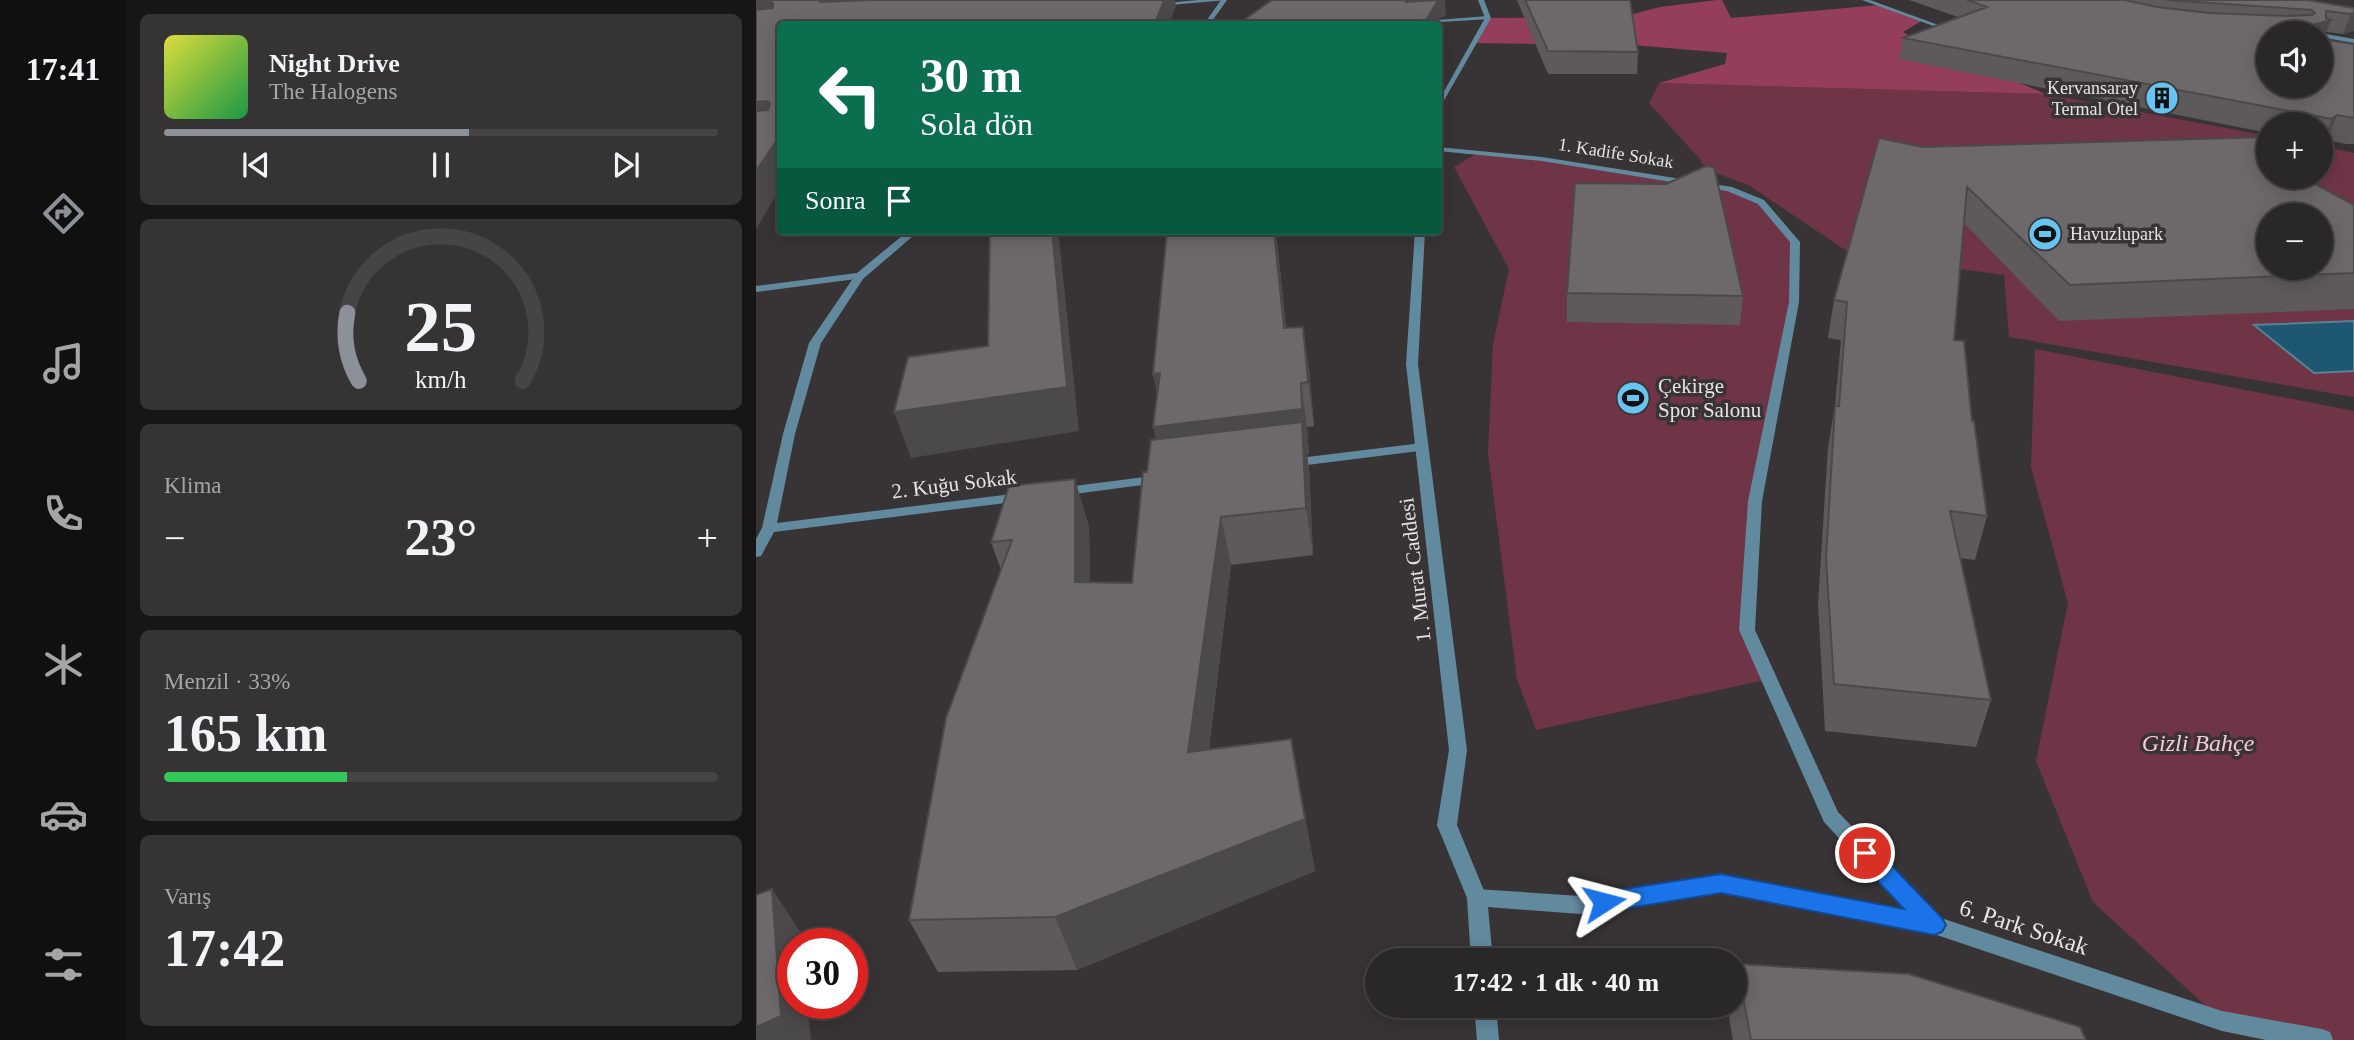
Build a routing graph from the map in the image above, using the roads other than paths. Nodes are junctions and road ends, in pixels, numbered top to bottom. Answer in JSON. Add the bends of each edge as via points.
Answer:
{"nodes":[{"id":1,"x":1224,"y":0,"type":"edge"},
{"id":2,"x":1481,"y":0,"type":"edge"},
{"id":3,"x":1865,"y":0,"type":"edge"},
{"id":4,"x":1155,"y":4,"type":"edge"},
{"id":5,"x":1488,"y":18,"type":"junction"},
{"id":6,"x":1208,"y":21,"type":"edge"},
{"id":7,"x":1442,"y":22,"type":"edge"},
{"id":8,"x":1941,"y":27,"type":"edge"},
{"id":9,"x":2333,"y":37,"type":"edge"},
{"id":10,"x":2354,"y":41,"type":"edge"},
{"id":11,"x":1442,"y":102,"type":"edge"},
{"id":12,"x":1442,"y":149,"type":"edge"},
{"id":13,"x":910,"y":235,"type":"edge"},
{"id":14,"x":1420,"y":235,"type":"edge"},
{"id":15,"x":860,"y":276,"type":"junction"},
{"id":16,"x":756,"y":289,"type":"edge"},
{"id":17,"x":1422,"y":447,"type":"junction"},
{"id":18,"x":1283,"y":464,"type":"edge"},
{"id":19,"x":1172,"y":478,"type":"edge"},
{"id":20,"x":769,"y":528,"type":"junction"},
{"id":21,"x":756,"y":553,"type":"edge"},
{"id":22,"x":1477,"y":898,"type":"junction"},
{"id":23,"x":1934,"y":925,"type":"junction"},
{"id":24,"x":1481,"y":948,"type":"edge"},
{"id":25,"x":1486,"y":1018,"type":"edge"},
{"id":26,"x":1488,"y":1040,"type":"edge"},
{"id":27,"x":2322,"y":1040,"type":"edge"}],
"edges":[{"from":1,"to":4,"type":"street"},
{"from":1,"to":6,"type":"street"},
{"from":2,"to":5,"type":"street"},
{"from":3,"to":8,"type":"street"},
{"from":5,"to":7,"type":"street"},
{"from":5,"to":11,"type":"street"},
{"from":9,"to":10,"type":"street"},
{"from":12,"to":23,"type":"street","name":"1. Kadife Sokak","via":[[1542,159],[1729,189],[1761,202],[1795,242],[1794,302],[1755,501],[1747,630],[1831,817]]},
{"from":13,"to":15,"type":"street"},
{"from":14,"to":17,"type":"street","name":"1. Murat Caddesi","via":[[1412,364]]},
{"from":15,"to":16,"type":"street"},
{"from":15,"to":20,"type":"street","via":[[815,342]]},
{"from":17,"to":18,"type":"street"},
{"from":17,"to":22,"type":"street","name":"1. Murat Caddesi","via":[[1458,750],[1447,825]]},
{"from":19,"to":20,"type":"street","name":"2. Kuğu Sokak"},
{"from":20,"to":21,"type":"street"},
{"from":22,"to":23,"type":"street","name":"6. Park Sokak","via":[[1580,905],[1721,883]]},
{"from":22,"to":24,"type":"street"},
{"from":23,"to":27,"type":"street","name":"6. Park Sokak","via":[[2222,1021]]},
{"from":25,"to":26,"type":"street"}]}
